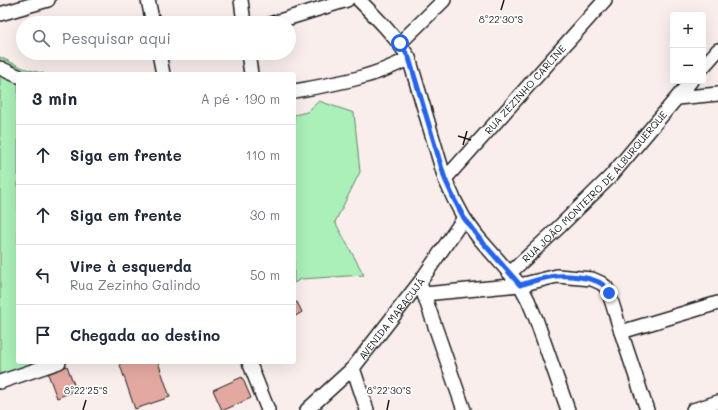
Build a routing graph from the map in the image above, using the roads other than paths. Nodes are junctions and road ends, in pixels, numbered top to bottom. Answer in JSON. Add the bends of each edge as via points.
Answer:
{"nodes":[{"id":1,"x":48,"y":0,"type":"edge"},
{"id":2,"x":148,"y":0,"type":"edge"},
{"id":3,"x":240,"y":0,"type":"edge"},
{"id":4,"x":347,"y":0,"type":"edge"},
{"id":5,"x":359,"y":0,"type":"edge"},
{"id":6,"x":444,"y":0,"type":"edge"},
{"id":7,"x":605,"y":0,"type":"edge"},
{"id":8,"x":0,"y":14,"type":"edge"},
{"id":9,"x":151,"y":16,"type":"edge"},
{"id":10,"x":243,"y":16,"type":"edge"},
{"id":11,"x":296,"y":16,"type":"edge"},
{"id":12,"x":400,"y":43,"type":"junction"},
{"id":13,"x":718,"y":50,"type":"edge"},
{"id":14,"x":409,"y":58,"type":"junction"},
{"id":15,"x":160,"y":60,"type":"edge"},
{"id":16,"x":249,"y":60,"type":"edge"},
{"id":17,"x":706,"y":64,"type":"edge"},
{"id":18,"x":0,"y":68,"type":"edge"},
{"id":19,"x":163,"y":72,"type":"edge"},
{"id":20,"x":251,"y":72,"type":"edge"},
{"id":21,"x":16,"y":75,"type":"edge"},
{"id":22,"x":689,"y":84,"type":"edge"},
{"id":23,"x":296,"y":92,"type":"edge"},
{"id":24,"x":718,"y":94,"type":"edge"},
{"id":25,"x":677,"y":98,"type":"junction"},
{"id":26,"x":445,"y":179,"type":"junction"},
{"id":27,"x":464,"y":218,"type":"junction"},
{"id":28,"x":510,"y":273,"type":"junction"},
{"id":29,"x":520,"y":285,"type":"junction"},
{"id":30,"x":422,"y":288,"type":"junction"},
{"id":31,"x":718,"y":303,"type":"edge"},
{"id":32,"x":621,"y":332,"type":"junction"},
{"id":33,"x":53,"y":364,"type":"edge"},
{"id":34,"x":250,"y":364,"type":"edge"},
{"id":35,"x":353,"y":368,"type":"junction"},
{"id":36,"x":0,"y":382,"type":"edge"},
{"id":37,"x":718,"y":402,"type":"edge"},
{"id":38,"x":268,"y":410,"type":"edge"},
{"id":39,"x":307,"y":410,"type":"edge"},
{"id":40,"x":367,"y":410,"type":"edge"},
{"id":41,"x":464,"y":410,"type":"edge"},
{"id":42,"x":568,"y":410,"type":"edge"},
{"id":43,"x":647,"y":410,"type":"edge"},
{"id":44,"x":693,"y":410,"type":"edge"}],
"edges":[{"from":1,"to":8,"type":"street"},
{"from":2,"to":9,"type":"street"},
{"from":3,"to":10,"type":"street"},
{"from":4,"to":11,"type":"street"},
{"from":5,"to":12,"type":"street"},
{"from":6,"to":12,"type":"street"},
{"from":7,"to":26,"type":"street","name":"RUA ZEZINHO CARLINE"},
{"from":12,"to":14,"type":"street"},
{"from":13,"to":17,"type":"street"},
{"from":14,"to":23,"type":"street","via":[[379,72],[337,84]]},
{"from":14,"to":26,"type":"street"},
{"from":15,"to":19,"type":"street"},
{"from":16,"to":20,"type":"street"},
{"from":18,"to":21,"type":"street"},
{"from":22,"to":25,"type":"street","name":"RUA JOÃO MONTEIRO DE ALBURQUERQUE"},
{"from":24,"to":25,"type":"street"},
{"from":25,"to":28,"type":"street","name":"RUA JOÃO MONTEIRO DE ALBURQUERQUE","via":[[610,177]]},
{"from":26,"to":27,"type":"street"},
{"from":27,"to":28,"type":"street"},
{"from":27,"to":30,"type":"street","name":"AVENIDA MARACUJÁ"},
{"from":28,"to":29,"type":"street"},
{"from":29,"to":30,"type":"street"},
{"from":29,"to":32,"type":"street","via":[[557,276],[592,279],[601,283],[609,293]]},
{"from":29,"to":42,"type":"street","via":[[536,319]]},
{"from":30,"to":35,"type":"street","name":"AVENIDA MARACUJÁ"},
{"from":30,"to":41,"type":"street"},
{"from":31,"to":32,"type":"street"},
{"from":32,"to":43,"type":"street"},
{"from":33,"to":36,"type":"street"},
{"from":34,"to":38,"type":"street"},
{"from":35,"to":39,"type":"street","name":"AVENIDA MARACUJÁ"},
{"from":35,"to":40,"type":"street"},
{"from":37,"to":44,"type":"street"}]}
